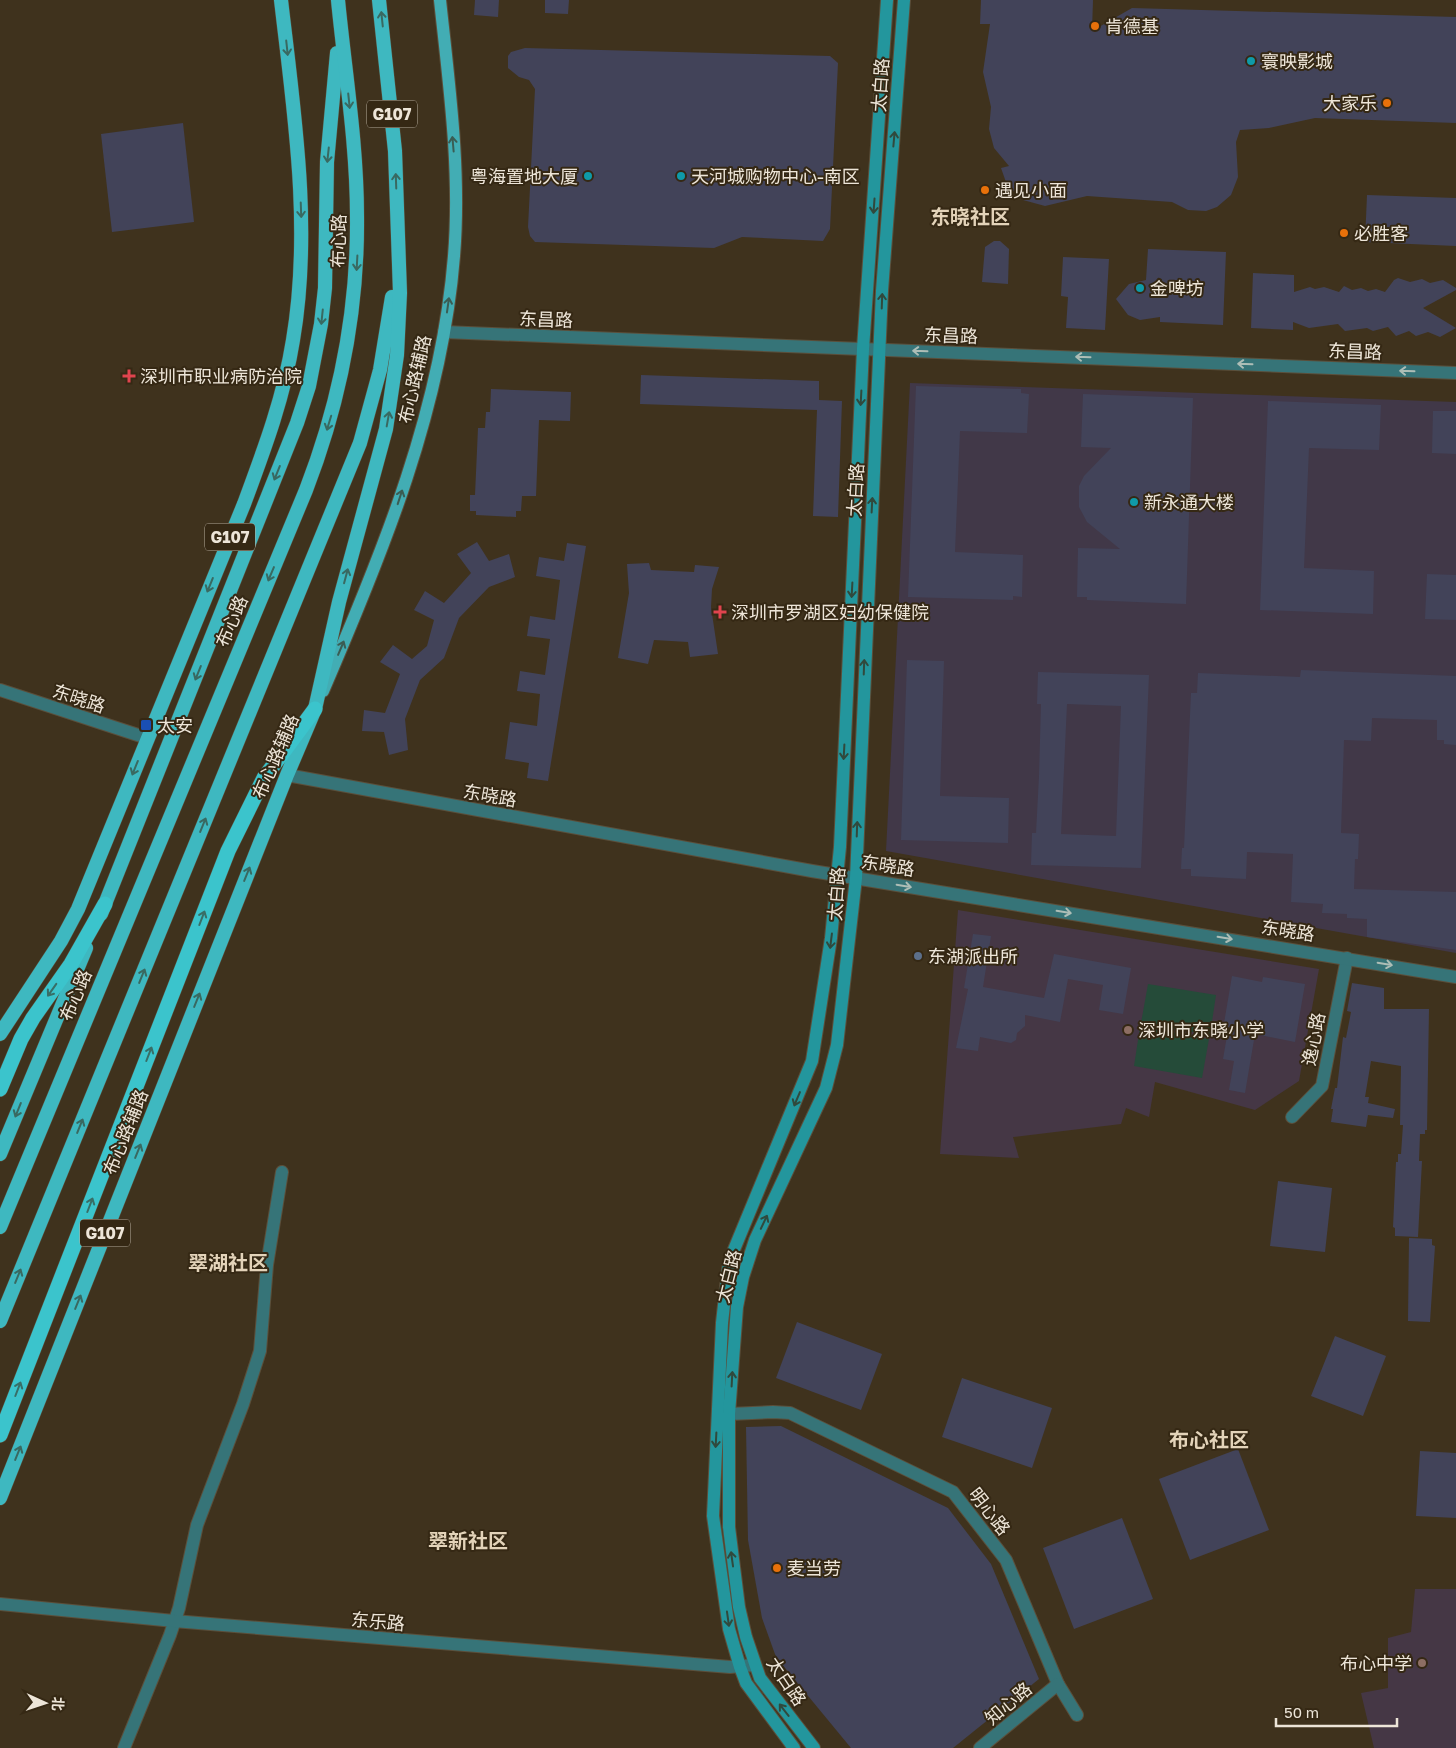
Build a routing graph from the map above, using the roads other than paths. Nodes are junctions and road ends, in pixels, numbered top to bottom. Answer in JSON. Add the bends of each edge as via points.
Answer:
{"nodes":[{"id":1,"x":281,"y":0,"type":"edge"},
{"id":2,"x":338,"y":0,"type":"edge"},
{"id":3,"x":379,"y":0,"type":"edge"},
{"id":4,"x":440,"y":0,"type":"edge"},
{"id":5,"x":887,"y":0,"type":"edge"},
{"id":6,"x":904,"y":0,"type":"edge"},
{"id":7,"x":340,"y":19,"type":"junction"},
{"id":8,"x":397,"y":229,"type":"junction"},
{"id":9,"x":444,"y":332,"type":"junction"},
{"id":10,"x":863,"y":349,"type":"junction"},
{"id":11,"x":880,"y":350,"type":"junction"},
{"id":12,"x":1456,"y":373,"type":"edge"},
{"id":13,"x":0,"y":690,"type":"edge"},
{"id":14,"x":315,"y":709,"type":"junction"},
{"id":15,"x":147,"y":738,"type":"junction"},
{"id":16,"x":287,"y":775,"type":"junction"},
{"id":17,"x":838,"y":875,"type":"junction"},
{"id":18,"x":856,"y":878,"type":"junction"},
{"id":19,"x":105,"y":904,"type":"junction"},
{"id":20,"x":1347,"y":958,"type":"junction"},
{"id":21,"x":1456,"y":977,"type":"edge"},
{"id":22,"x":0,"y":1034,"type":"edge"},
{"id":23,"x":0,"y":1089,"type":"edge"},
{"id":24,"x":1292,"y":1117,"type":"dead end"},
{"id":25,"x":0,"y":1154,"type":"edge"},
{"id":26,"x":282,"y":1172,"type":"dead end"},
{"id":27,"x":0,"y":1227,"type":"edge"},
{"id":28,"x":0,"y":1321,"type":"edge"},
{"id":29,"x":729,"y":1414,"type":"junction"},
{"id":30,"x":0,"y":1435,"type":"edge"},
{"id":31,"x":0,"y":1498,"type":"edge"},
{"id":32,"x":0,"y":1604,"type":"edge"},
{"id":33,"x":174,"y":1622,"type":"junction"},
{"id":34,"x":754,"y":1665,"type":"junction"},
{"id":35,"x":740,"y":1667,"type":"junction"},
{"id":36,"x":1058,"y":1684,"type":"junction"},
{"id":37,"x":1077,"y":1715,"type":"dead end"},
{"id":38,"x":124,"y":1748,"type":"edge"},
{"id":39,"x":794,"y":1748,"type":"edge"},
{"id":40,"x":814,"y":1748,"type":"edge"},
{"id":41,"x":980,"y":1748,"type":"edge"}],
"edges":[{"from":1,"to":15,"type":"highway","number":"G107","one_way":true,"via":[[298,153],[301,212],[300,284],[292,348],[284,388],[263,454]]},
{"from":2,"to":7,"type":"highway","name":"布心路"},
{"from":8,"to":3,"type":"highway","number":"G107","one_way":true,"via":[[393,123]]},
{"from":9,"to":4,"type":"main road","name":"布心路辅路","one_way":true,"via":[[454,256],[456,191]]},
{"from":5,"to":10,"type":"main road","name":"太白路","one_way":true},
{"from":11,"to":6,"type":"main road","name":"太白路","one_way":true,"via":[[882,281]]},
{"from":7,"to":19,"type":"highway","one_way":true,"via":[[327,162],[325,288],[309,386]]},
{"from":7,"to":27,"type":"highway","name":"布心路","one_way":true,"via":[[356,173],[357,253],[352,321],[332,412],[299,507]]},
{"from":14,"to":8,"type":"highway","number":"G107","one_way":true,"via":[[339,602],[386,430],[393,389],[400,293]]},
{"from":28,"to":8,"type":"highway","one_way":true,"via":[[360,443],[388,330]]},
{"from":9,"to":10,"type":"street","name":"东昌路"},
{"from":14,"to":9,"type":"main road","name":"布心路辅路","one_way":true,"via":[[363,598],[393,516],[425,422]]},
{"from":10,"to":11,"type":"street","name":"东昌路"},
{"from":10,"to":17,"type":"main road","name":"太白路","one_way":true},
{"from":12,"to":11,"type":"street","name":"东昌路","one_way":true},
{"from":18,"to":11,"type":"main road","name":"太白路","one_way":true},
{"from":13,"to":15,"type":"street","name":"东晓路"},
{"from":14,"to":16,"type":"highway","name":"布心路辅路","number":"G107"},
{"from":30,"to":14,"type":"highway","one_way":true,"via":[[228,851],[264,778]]},
{"from":15,"to":22,"type":"highway","number":"G107","one_way":true,"via":[[62,941]]},
{"from":16,"to":17,"type":"street","name":"东晓路"},
{"from":31,"to":16,"type":"highway","name":"布心路辅路","number":"G107","one_way":true},
{"from":17,"to":18,"type":"street","name":"东晓路"},
{"from":17,"to":35,"type":"main road","name":"太白路","one_way":true,"via":[[820,1024],[812,1061],[733,1252],[726,1289],[713,1516],[729,1629]]},
{"from":18,"to":20,"type":"street","name":"东晓路","one_way":true},
{"from":29,"to":18,"type":"main road","name":"太白路","one_way":true,"via":[[737,1307],[743,1277],[755,1240],[818,1106],[834,1061]]},
{"from":19,"to":23,"type":"highway","one_way":true,"via":[[21,1039]]},
{"from":19,"to":25,"type":"highway","one_way":true},
{"from":20,"to":21,"type":"street","name":"东晓路","one_way":true},
{"from":20,"to":24,"type":"street","name":"逸心路","via":[[1322,1086]]},
{"from":26,"to":33,"type":"street","via":[[267,1265],[260,1351],[197,1525]]},
{"from":34,"to":29,"type":"main road","name":"太白路","one_way":true,"via":[[739,1607],[729,1527]]},
{"from":29,"to":36,"type":"street","name":"明心路","via":[[790,1414],[953,1492],[1006,1560]]},
{"from":32,"to":33,"type":"street","name":"东乐路"},
{"from":33,"to":35,"type":"street","name":"东乐路"},
{"from":33,"to":38,"type":"street"},
{"from":34,"to":35,"type":"street","name":"东乐路"},
{"from":40,"to":34,"type":"main road","name":"太白路","one_way":true,"via":[[767,1688]]},
{"from":35,"to":39,"type":"main road","name":"太白路","via":[[746,1683]]},
{"from":36,"to":37,"type":"street","name":"明心路"},
{"from":36,"to":41,"type":"street","name":"知心路"}]}
